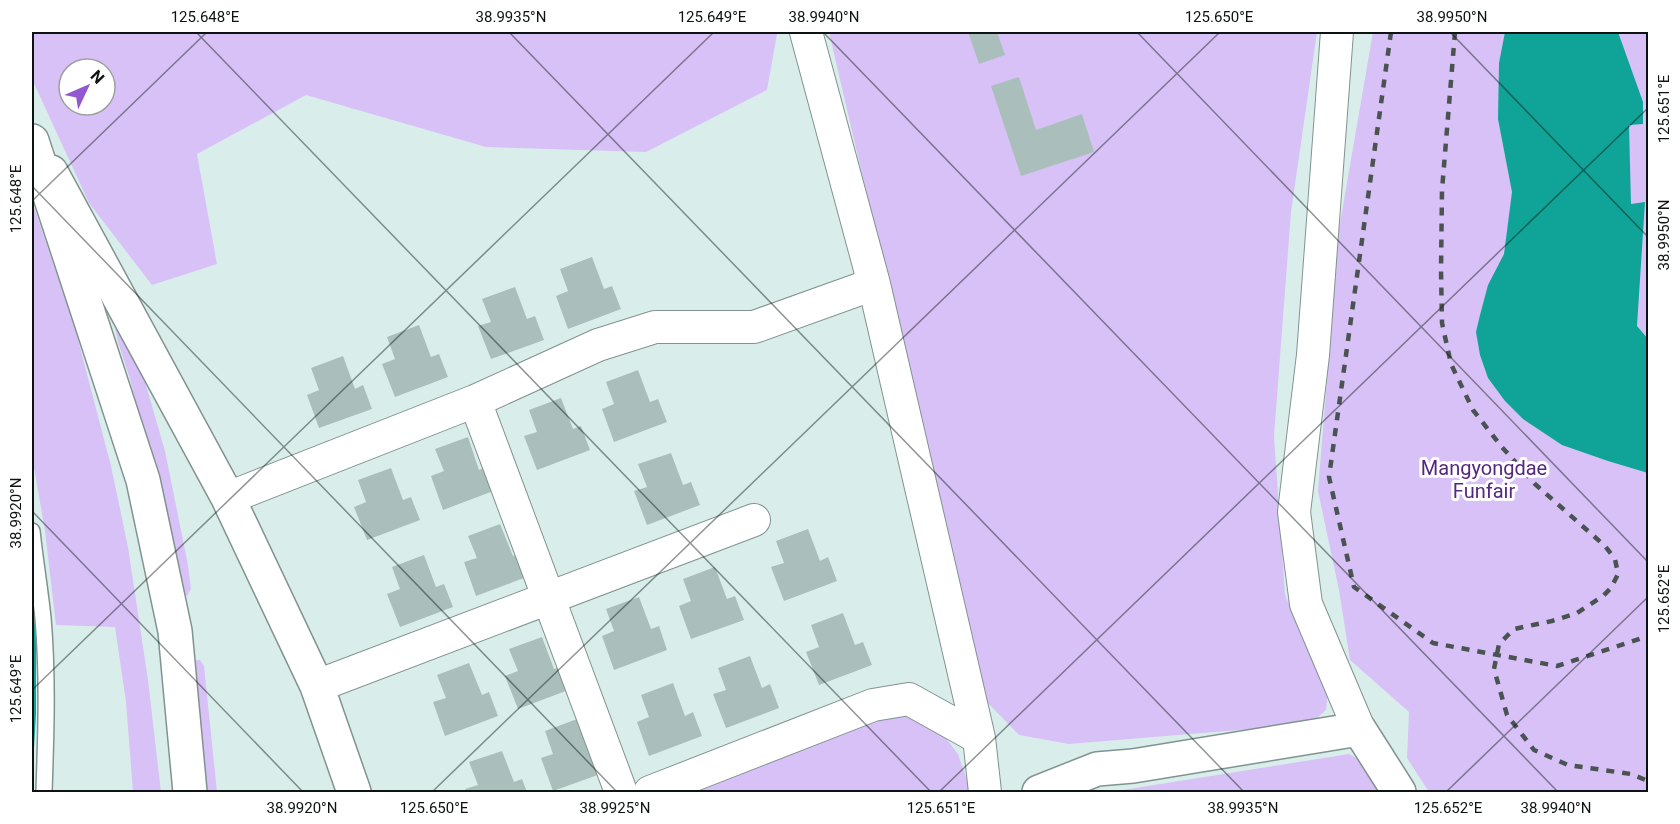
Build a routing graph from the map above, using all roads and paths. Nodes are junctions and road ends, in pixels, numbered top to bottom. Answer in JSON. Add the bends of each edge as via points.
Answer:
{"nodes":[{"id":1,"x":806,"y":32,"type":"edge"},
{"id":2,"x":1337,"y":32,"type":"edge"},
{"id":3,"x":32,"y":136,"type":"edge"},
{"id":4,"x":32,"y":141,"type":"edge"},
{"id":5,"x":874,"y":284,"type":"junction"},
{"id":6,"x":475,"y":401,"type":"junction"},
{"id":7,"x":228,"y":498,"type":"junction"},
{"id":8,"x":754,"y":520,"type":"dead end"},
{"id":9,"x":32,"y":531,"type":"edge"},
{"id":10,"x":548,"y":598,"type":"junction"},
{"id":11,"x":316,"y":686,"type":"junction"},
{"id":12,"x":1359,"y":729,"type":"junction"},
{"id":13,"x":979,"y":738,"type":"junction"},
{"id":14,"x":44,"y":792,"type":"edge"},
{"id":15,"x":190,"y":792,"type":"edge"},
{"id":16,"x":354,"y":792,"type":"edge"},
{"id":17,"x":621,"y":792,"type":"edge"},
{"id":18,"x":650,"y":792,"type":"edge"},
{"id":19,"x":985,"y":792,"type":"edge"},
{"id":20,"x":1039,"y":792,"type":"edge"},
{"id":21,"x":1399,"y":792,"type":"edge"}],
"edges":[{"from":1,"to":5,"type":"street"},
{"from":2,"to":12,"type":"street","via":[[1313,355],[1294,512],[1306,604]]},
{"from":3,"to":7,"type":"main road"},
{"from":4,"to":15,"type":"main road","via":[[143,480],[175,631]]},
{"from":5,"to":6,"type":"street","via":[[754,327],[655,327],[598,345]]},
{"from":5,"to":13,"type":"street"},
{"from":6,"to":7,"type":"street"},
{"from":6,"to":10,"type":"street"},
{"from":7,"to":11,"type":"main road"},
{"from":8,"to":10,"type":"street"},
{"from":9,"to":14,"type":"lane","via":[[43,617],[47,714]]},
{"from":10,"to":11,"type":"street"},
{"from":10,"to":17,"type":"street"},
{"from":11,"to":16,"type":"main road"},
{"from":12,"to":20,"type":"main road","via":[[1097,769]]},
{"from":12,"to":21,"type":"main road"},
{"from":13,"to":18,"type":"street","via":[[909,699],[873,705]]},
{"from":13,"to":19,"type":"street"}]}
